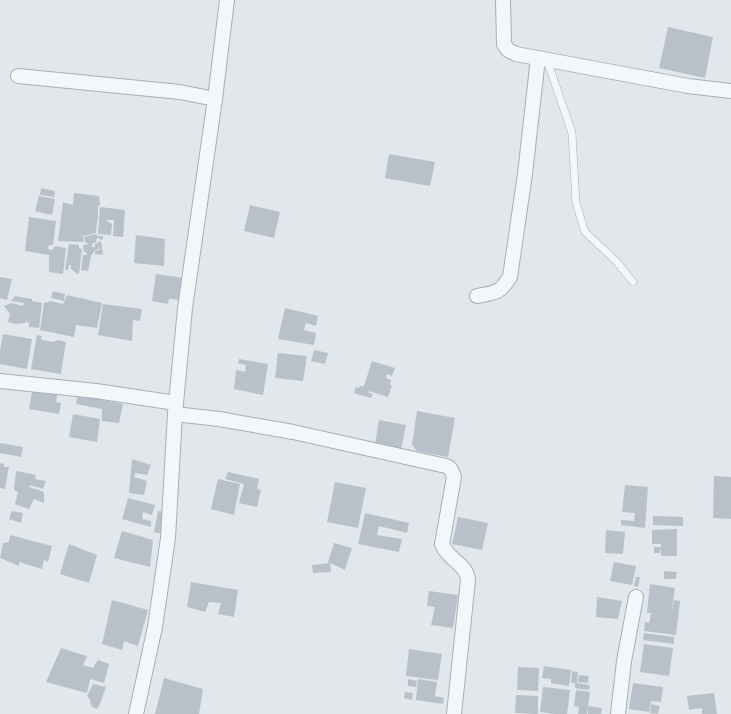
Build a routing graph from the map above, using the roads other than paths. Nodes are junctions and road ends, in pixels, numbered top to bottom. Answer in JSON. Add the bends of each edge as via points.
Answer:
{"nodes":[{"id":1,"x":227,"y":0,"type":"edge"},
{"id":2,"x":503,"y":0,"type":"edge"},
{"id":3,"x":542,"y":59,"type":"junction"},
{"id":4,"x":18,"y":76,"type":"dead end"},
{"id":5,"x":731,"y":91,"type":"edge"},
{"id":6,"x":215,"y":99,"type":"junction"},
{"id":7,"x":633,"y":282,"type":"dead end"},
{"id":8,"x":477,"y":296,"type":"dead end"},
{"id":9,"x":0,"y":380,"type":"edge"},
{"id":10,"x":176,"y":408,"type":"junction"},
{"id":11,"x":636,"y":597,"type":"dead end"},
{"id":12,"x":136,"y":714,"type":"edge"},
{"id":13,"x":454,"y":714,"type":"edge"},
{"id":14,"x":618,"y":714,"type":"edge"}],
"edges":[{"from":1,"to":6,"type":"street"},
{"from":2,"to":3,"type":"street","via":[[504,44],[508,50],[516,54]]},
{"from":3,"to":5,"type":"street","via":[[688,86]]},
{"from":3,"to":7,"type":"lane","via":[[572,133],[576,202],[585,232],[616,261]]},
{"from":3,"to":8,"type":"street","via":[[510,277],[504,287],[497,292]]},
{"from":4,"to":6,"type":"street","via":[[180,92]]},
{"from":6,"to":10,"type":"street","via":[[185,308]]},
{"from":9,"to":10,"type":"street","via":[[96,391]]},
{"from":10,"to":12,"type":"street","via":[[168,538],[155,627]]},
{"from":10,"to":13,"type":"street","via":[[450,467],[454,477],[442,544],[446,552],[466,571],[468,580]]},
{"from":11,"to":14,"type":"street","via":[[624,660]]}]}
